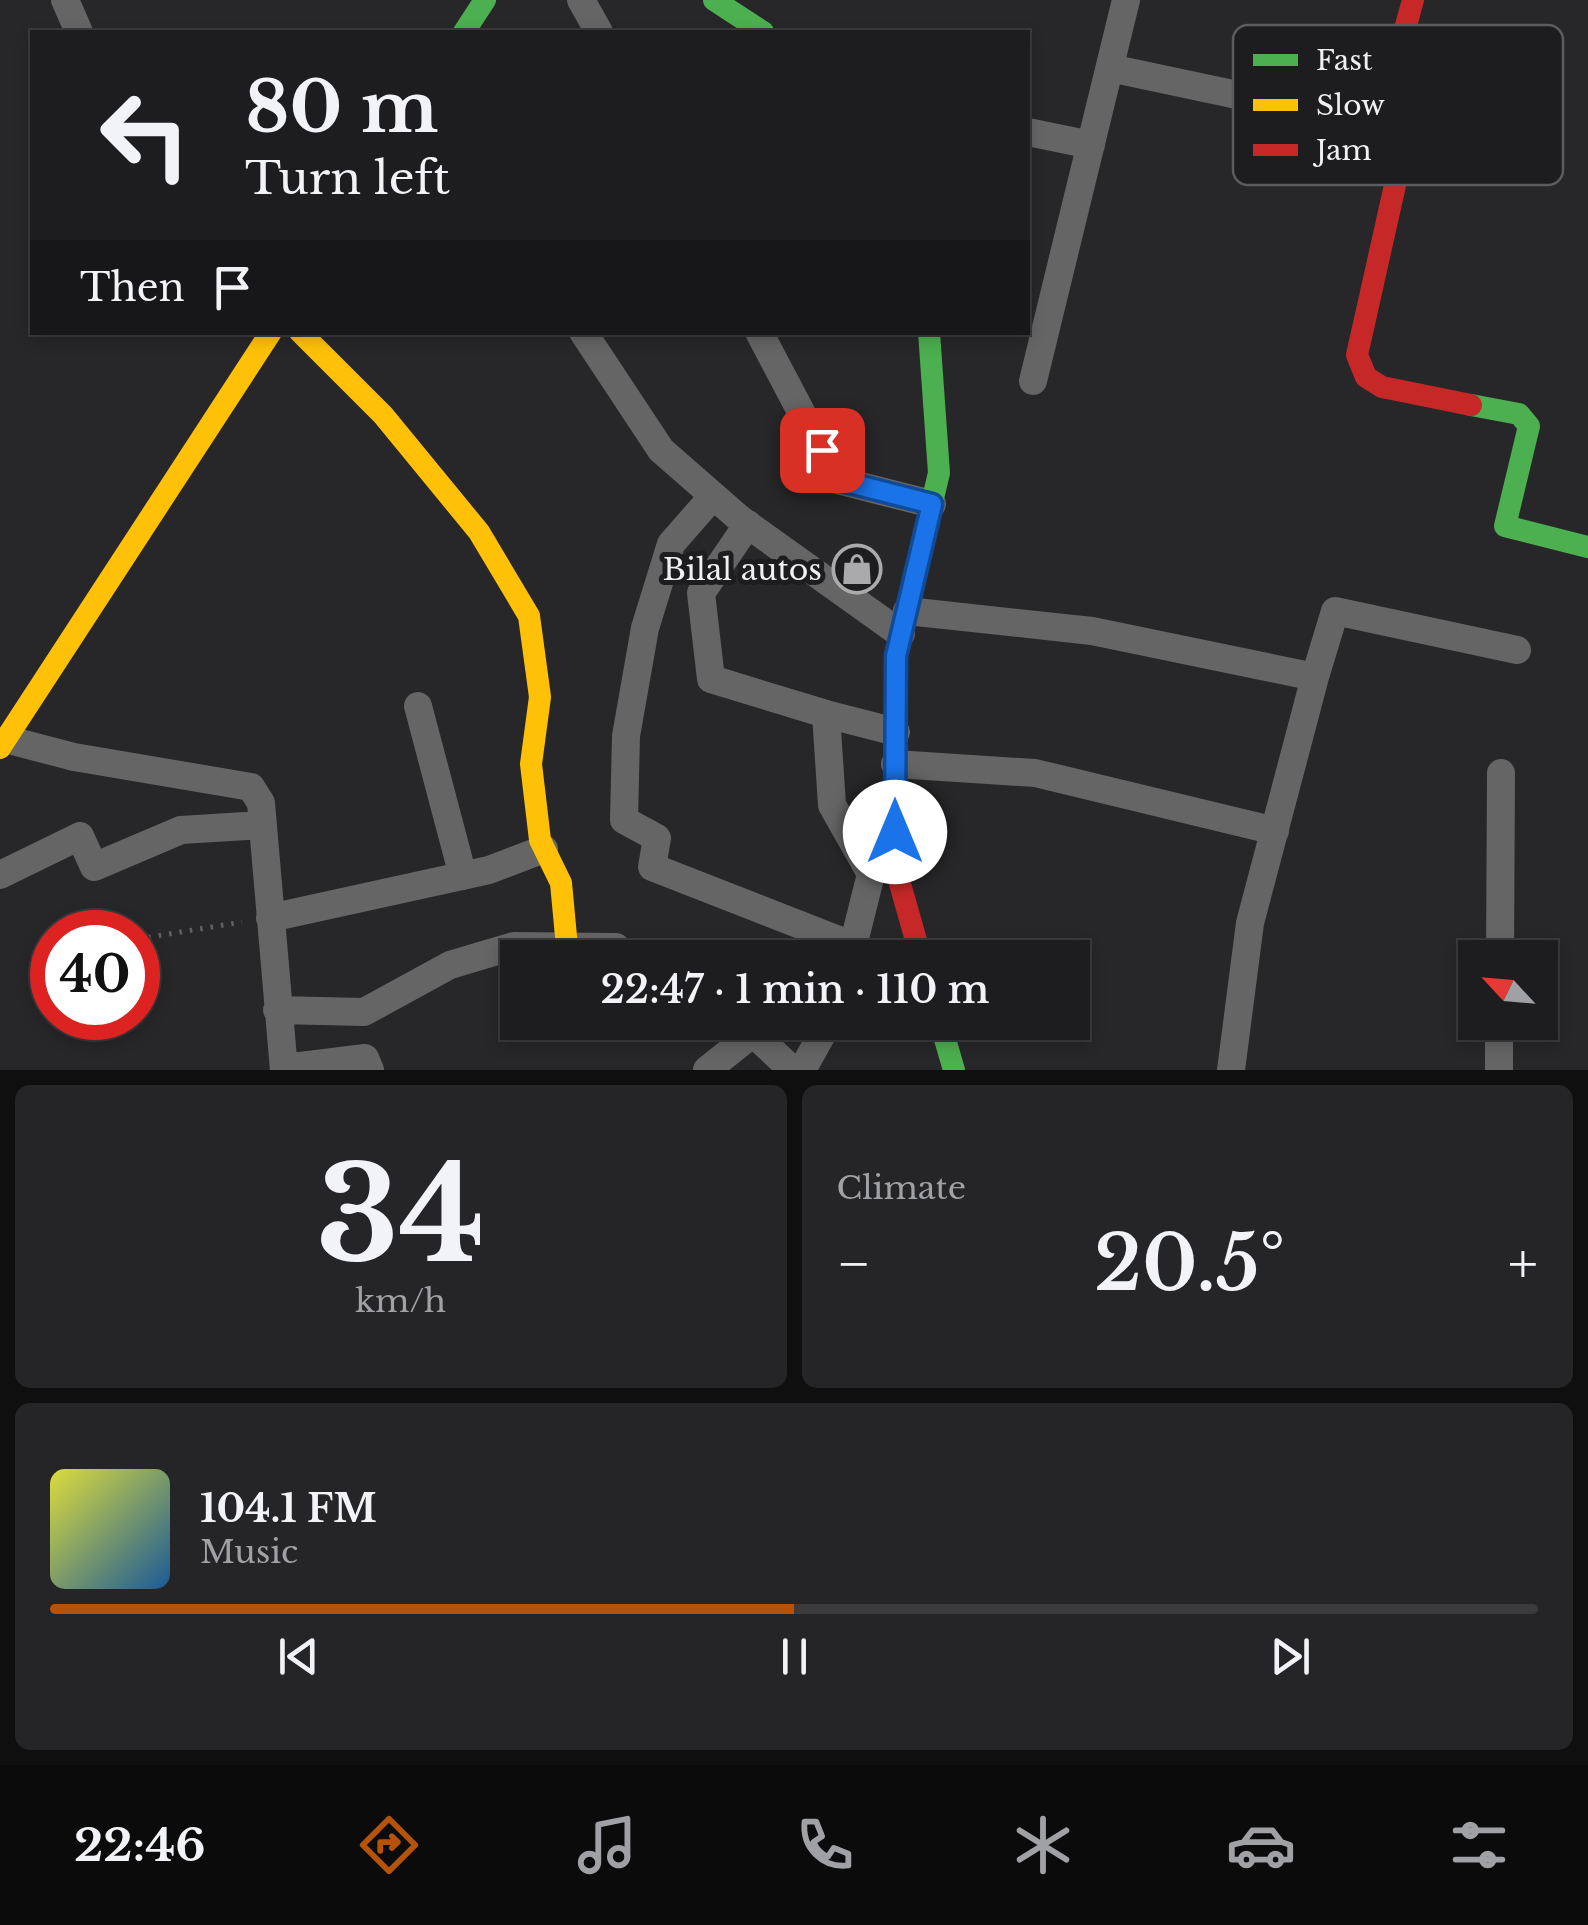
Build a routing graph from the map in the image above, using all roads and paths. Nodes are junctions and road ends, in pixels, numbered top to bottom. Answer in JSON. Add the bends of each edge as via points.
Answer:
{"nodes":[{"id":1,"x":65,"y":0,"type":"edge"},
{"id":2,"x":485,"y":0,"type":"edge"},
{"id":3,"x":581,"y":0,"type":"edge"},
{"id":4,"x":714,"y":0,"type":"edge"},
{"id":5,"x":1126,"y":0,"type":"edge"},
{"id":6,"x":1413,"y":0,"type":"edge"},
{"id":7,"x":1406,"y":25,"type":"edge"},
{"id":8,"x":78,"y":30,"type":"edge"},
{"id":9,"x":465,"y":30,"type":"edge"},
{"id":10,"x":597,"y":30,"type":"edge"},
{"id":11,"x":760,"y":30,"type":"edge"},
{"id":12,"x":1110,"y":68,"type":"junction"},
{"id":13,"x":1233,"y":94,"type":"edge"},
{"id":14,"x":1030,"y":132,"type":"edge"},
{"id":15,"x":1091,"y":146,"type":"junction"},
{"id":16,"x":1395,"y":185,"type":"edge"},
{"id":17,"x":269,"y":335,"type":"edge"},
{"id":18,"x":303,"y":335,"type":"edge"},
{"id":19,"x":585,"y":335,"type":"edge"},
{"id":20,"x":761,"y":335,"type":"edge"},
{"id":21,"x":928,"y":335,"type":"edge"},
{"id":22,"x":1033,"y":382,"type":"dead end"},
{"id":23,"x":714,"y":496,"type":"junction"},
{"id":24,"x":932,"y":504,"type":"junction"},
{"id":25,"x":748,"y":524,"type":"junction"},
{"id":26,"x":1588,"y":547,"type":"edge"},
{"id":27,"x":904,"y":623,"type":"junction"},
{"id":28,"x":1517,"y":650,"type":"dead end"},
{"id":29,"x":1316,"y":678,"type":"junction"},
{"id":30,"x":418,"y":706,"type":"dead end"},
{"id":31,"x":826,"y":714,"type":"junction"},
{"id":32,"x":896,"y":732,"type":"junction"},
{"id":33,"x":4,"y":744,"type":"edge"},
{"id":34,"x":896,"y":764,"type":"junction"},
{"id":35,"x":1501,"y":774,"type":"dead end"},
{"id":36,"x":262,"y":825,"type":"junction"},
{"id":37,"x":1274,"y":832,"type":"junction"},
{"id":38,"x":544,"y":849,"type":"junction"},
{"id":39,"x":0,"y":875,"type":"edge"},
{"id":40,"x":464,"y":876,"type":"junction"},
{"id":41,"x":270,"y":918,"type":"junction"},
{"id":42,"x":160,"y":936,"type":"edge"},
{"id":43,"x":566,"y":940,"type":"edge"},
{"id":44,"x":824,"y":940,"type":"edge"},
{"id":45,"x":855,"y":940,"type":"edge"},
{"id":46,"x":917,"y":940,"type":"edge"},
{"id":47,"x":1500,"y":940,"type":"edge"},
{"id":48,"x":500,"y":950,"type":"edge"},
{"id":49,"x":277,"y":1010,"type":"junction"},
{"id":50,"x":732,"y":1040,"type":"edge"},
{"id":51,"x":756,"y":1040,"type":"edge"},
{"id":52,"x":819,"y":1040,"type":"edge"},
{"id":53,"x":945,"y":1040,"type":"edge"},
{"id":54,"x":1499,"y":1040,"type":"edge"},
{"id":55,"x":284,"y":1069,"type":"edge"},
{"id":56,"x":370,"y":1070,"type":"edge"},
{"id":57,"x":708,"y":1070,"type":"edge"},
{"id":58,"x":786,"y":1070,"type":"edge"},
{"id":59,"x":802,"y":1070,"type":"edge"},
{"id":60,"x":954,"y":1070,"type":"edge"},
{"id":61,"x":1231,"y":1070,"type":"edge"},
{"id":62,"x":1498,"y":1070,"type":"edge"}],
"edges":[{"from":1,"to":8,"type":"street"},
{"from":2,"to":9,"type":"street"},
{"from":3,"to":10,"type":"street"},
{"from":4,"to":11,"type":"street"},
{"from":5,"to":12,"type":"street"},
{"from":6,"to":7,"type":"street"},
{"from":12,"to":13,"type":"street"},
{"from":12,"to":15,"type":"street"},
{"from":14,"to":15,"type":"street"},
{"from":15,"to":22,"type":"street"},
{"from":16,"to":26,"type":"street","via":[[1357,355],[1366,377],[1382,387],[1519,414],[1529,426],[1505,526]]},
{"from":17,"to":33,"type":"street"},
{"from":18,"to":38,"type":"street","via":[[383,415],[479,532],[530,616],[540,698],[531,764]]},
{"from":19,"to":23,"type":"street","via":[[661,450]]},
{"from":20,"to":24,"type":"street","via":[[838,480]]},
{"from":21,"to":24,"type":"street","via":[[939,473]]},
{"from":23,"to":25,"type":"street"},
{"from":23,"to":44,"type":"street","via":[[670,544],[645,628],[626,736],[624,820],[657,838],[652,867]]},
{"from":24,"to":27,"type":"street"},
{"from":25,"to":27,"type":"street"},
{"from":25,"to":31,"type":"street","via":[[701,593],[711,679]]},
{"from":27,"to":29,"type":"street","via":[[1092,631]]},
{"from":27,"to":32,"type":"street","via":[[896,656]]},
{"from":28,"to":29,"type":"street","via":[[1335,611]]},
{"from":29,"to":37,"type":"street"},
{"from":30,"to":40,"type":"street"},
{"from":31,"to":32,"type":"street"},
{"from":31,"to":45,"type":"street","via":[[832,806],[871,874]]},
{"from":32,"to":34,"type":"street"},
{"from":33,"to":36,"type":"street","via":[[251,787],[261,803]]},
{"from":34,"to":37,"type":"street","via":[[1035,773]]},
{"from":34,"to":46,"type":"street","via":[[895,866]]},
{"from":35,"to":47,"type":"street"},
{"from":36,"to":39,"type":"street","via":[[181,830],[94,867],[80,836]]},
{"from":36,"to":41,"type":"street"},
{"from":37,"to":61,"type":"street","via":[[1250,923]]},
{"from":38,"to":40,"type":"street"},
{"from":38,"to":43,"type":"street","via":[[561,883]]},
{"from":40,"to":41,"type":"street"},
{"from":41,"to":42,"type":"path"},
{"from":41,"to":49,"type":"street"},
{"from":48,"to":49,"type":"street","via":[[450,965],[364,1012]]},
{"from":49,"to":55,"type":"street"},
{"from":50,"to":57,"type":"street"},
{"from":51,"to":58,"type":"street"},
{"from":52,"to":59,"type":"street"},
{"from":53,"to":60,"type":"street"},
{"from":54,"to":62,"type":"street"},
{"from":55,"to":56,"type":"street","via":[[365,1058]]}]}
